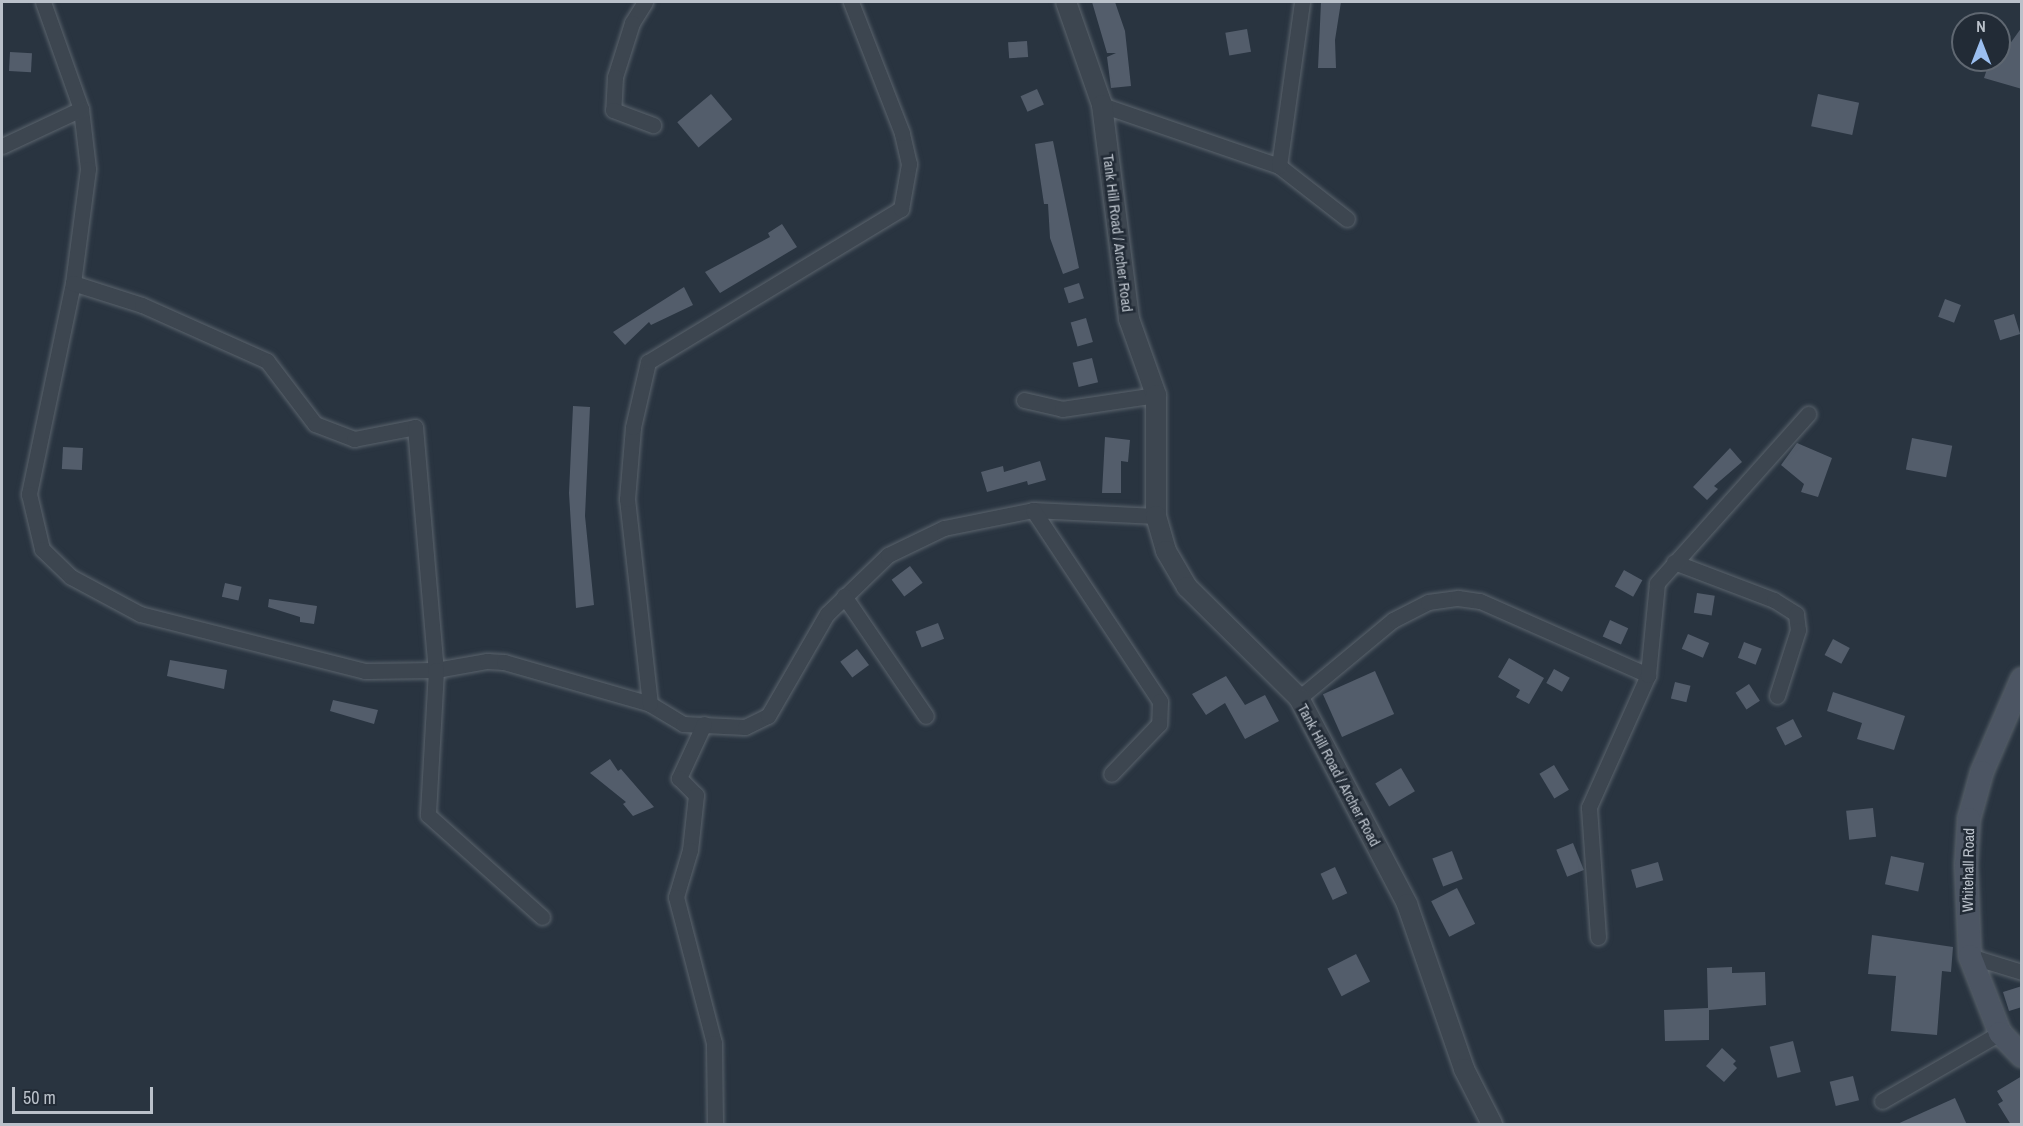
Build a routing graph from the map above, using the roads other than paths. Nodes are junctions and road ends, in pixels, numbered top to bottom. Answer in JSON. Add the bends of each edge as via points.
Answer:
{"nodes":[{"id":1,"x":43,"y":2,"type":"edge"},
{"id":2,"x":645,"y":2,"type":"edge"},
{"id":3,"x":851,"y":2,"type":"edge"},
{"id":4,"x":1066,"y":2,"type":"edge"},
{"id":5,"x":1302,"y":2,"type":"edge"},
{"id":6,"x":1102,"y":105,"type":"junction"},
{"id":7,"x":81,"y":109,"type":"junction"},
{"id":8,"x":653,"y":126,"type":"dead end"},
{"id":9,"x":2,"y":146,"type":"edge"},
{"id":10,"x":1279,"y":166,"type":"junction"},
{"id":11,"x":1347,"y":219,"type":"dead end"},
{"id":12,"x":73,"y":283,"type":"junction"},
{"id":13,"x":1156,"y":394,"type":"junction"},
{"id":14,"x":1024,"y":400,"type":"dead end"},
{"id":15,"x":1808,"y":414,"type":"dead end"},
{"id":16,"x":1033,"y":510,"type":"junction"},
{"id":17,"x":1156,"y":516,"type":"junction"},
{"id":18,"x":1674,"y":562,"type":"junction"},
{"id":19,"x":844,"y":596,"type":"junction"},
{"id":20,"x":436,"y":670,"type":"junction"},
{"id":21,"x":1648,"y":675,"type":"junction"},
{"id":22,"x":2022,"y":679,"type":"edge"},
{"id":23,"x":1776,"y":696,"type":"dead end"},
{"id":24,"x":1299,"y":698,"type":"junction"},
{"id":25,"x":650,"y":704,"type":"junction"},
{"id":26,"x":926,"y":716,"type":"dead end"},
{"id":27,"x":704,"y":724,"type":"junction"},
{"id":28,"x":1111,"y":774,"type":"dead end"},
{"id":29,"x":542,"y":917,"type":"dead end"},
{"id":30,"x":1598,"y":937,"type":"dead end"},
{"id":31,"x":1970,"y":956,"type":"junction"},
{"id":32,"x":2022,"y":972,"type":"edge"},
{"id":33,"x":2000,"y":1033,"type":"junction"},
{"id":34,"x":2022,"y":1056,"type":"edge"},
{"id":35,"x":1882,"y":1101,"type":"dead end"},
{"id":36,"x":715,"y":1125,"type":"edge"},
{"id":37,"x":1492,"y":1125,"type":"edge"}],
"edges":[{"from":1,"to":7,"type":"street"},
{"from":2,"to":8,"type":"street","via":[[632,23],[615,77],[613,110]]},
{"from":3,"to":25,"type":"street","via":[[902,133],[909,164],[901,209],[648,362],[633,427],[627,500]]},
{"from":4,"to":6,"type":"street","name":"Tank Hill Road / Archer Road"},
{"from":5,"to":10,"type":"street"},
{"from":6,"to":10,"type":"street"},
{"from":6,"to":13,"type":"street","name":"Tank Hill Road / Archer Road","via":[[1129,319]]},
{"from":7,"to":9,"type":"street"},
{"from":7,"to":12,"type":"street","via":[[88,169]]},
{"from":10,"to":11,"type":"street"},
{"from":12,"to":20,"type":"street","via":[[142,305],[267,361],[315,424],[354,439],[415,427]]},
{"from":12,"to":20,"type":"street","via":[[29,494],[42,549],[71,576],[140,614],[365,671]]},
{"from":13,"to":14,"type":"street","via":[[1062,409]]},
{"from":13,"to":17,"type":"street","name":"Tank Hill Road / Archer Road"},
{"from":15,"to":18,"type":"street"},
{"from":16,"to":17,"type":"street"},
{"from":16,"to":19,"type":"street","via":[[944,528],[888,555]]},
{"from":16,"to":28,"type":"street","via":[[1160,700],[1159,724]]},
{"from":17,"to":24,"type":"street","name":"Tank Hill Road / Archer Road","via":[[1166,550],[1187,586]]},
{"from":18,"to":21,"type":"street","via":[[1657,583]]},
{"from":18,"to":23,"type":"street","via":[[1774,600],[1796,614],[1798,630]]},
{"from":19,"to":26,"type":"street"},
{"from":19,"to":27,"type":"street","via":[[808,641],[768,716],[745,727]]},
{"from":20,"to":25,"type":"street","via":[[504,662]]},
{"from":20,"to":29,"type":"street","via":[[428,814]]},
{"from":21,"to":24,"type":"street","via":[[1480,601],[1458,598],[1428,602],[1393,620]]},
{"from":21,"to":30,"type":"street","via":[[1589,807]]},
{"from":22,"to":31,"type":"main road","name":"Whitehall Road","via":[[1982,772],[1969,819],[1966,910]]},
{"from":24,"to":37,"type":"street","name":"Tank Hill Road / Archer Road","via":[[1407,904],[1464,1069]]},
{"from":25,"to":27,"type":"street","via":[[683,724]]},
{"from":27,"to":36,"type":"street","via":[[680,778],[696,795],[690,850],[676,897],[714,1043]]},
{"from":31,"to":32,"type":"street"},
{"from":31,"to":33,"type":"main road","name":"Whitehall Road"},
{"from":33,"to":34,"type":"main road","name":"Whitehall Road"},
{"from":33,"to":35,"type":"street"}]}
